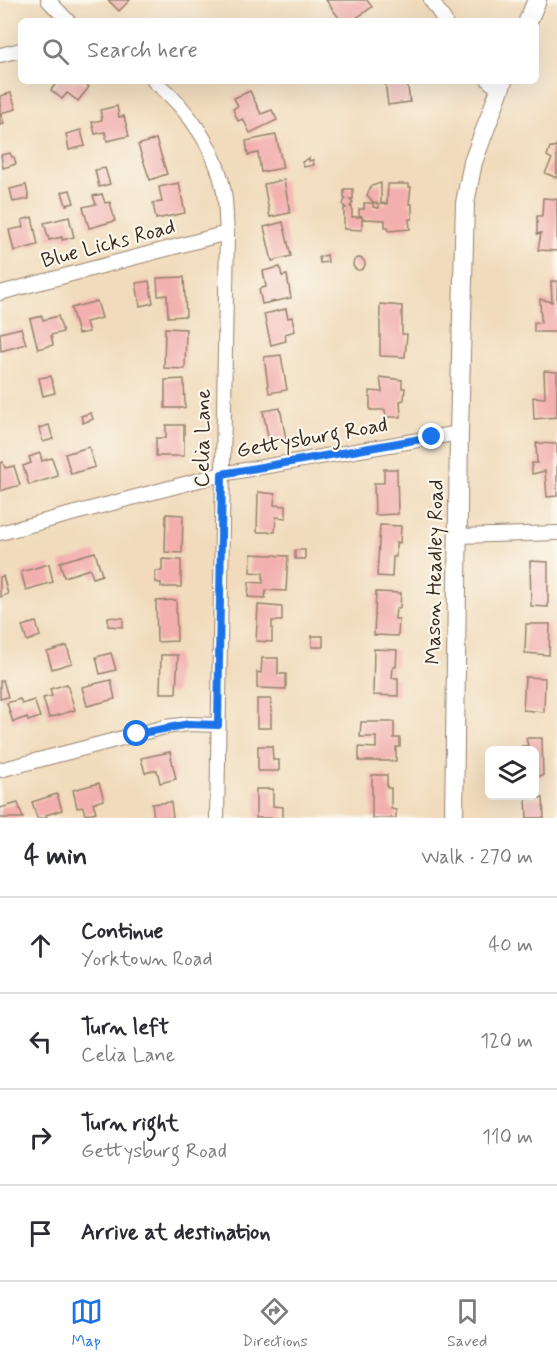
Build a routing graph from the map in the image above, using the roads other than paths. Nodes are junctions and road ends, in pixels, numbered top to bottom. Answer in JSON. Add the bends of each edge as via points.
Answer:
{"nodes":[{"id":1,"x":48,"y":0,"type":"edge"},
{"id":2,"x":431,"y":0,"type":"edge"},
{"id":3,"x":537,"y":0,"type":"edge"},
{"id":4,"x":65,"y":18,"type":"edge"},
{"id":5,"x":443,"y":18,"type":"edge"},
{"id":6,"x":529,"y":18,"type":"edge"},
{"id":7,"x":18,"y":51,"type":"edge"},
{"id":8,"x":0,"y":55,"type":"edge"},
{"id":9,"x":157,"y":84,"type":"edge"},
{"id":10,"x":497,"y":84,"type":"edge"},
{"id":11,"x":226,"y":233,"type":"junction"},
{"id":12,"x":0,"y":293,"type":"edge"},
{"id":13,"x":459,"y":433,"type":"junction"},
{"id":14,"x":222,"y":474,"type":"junction"},
{"id":15,"x":0,"y":532,"type":"edge"},
{"id":16,"x":557,"y":533,"type":"edge"},
{"id":17,"x":458,"y":536,"type":"junction"},
{"id":18,"x":218,"y":725,"type":"junction"},
{"id":19,"x":0,"y":770,"type":"edge"},
{"id":20,"x":217,"y":818,"type":"edge"},
{"id":21,"x":454,"y":818,"type":"edge"}],
"edges":[{"from":1,"to":4,"type":"street"},
{"from":2,"to":5,"type":"street"},
{"from":3,"to":6,"type":"main road"},
{"from":7,"to":8,"type":"street"},
{"from":9,"to":11,"type":"street","name":"Celia Lane","via":[[185,111],[214,158],[225,199]]},
{"from":10,"to":13,"type":"main road","name":"Mason Headley Road","via":[[465,203]]},
{"from":11,"to":12,"type":"street","name":"Blue Licks Road"},
{"from":11,"to":14,"type":"street","name":"Celia Lane"},
{"from":13,"to":14,"type":"street","name":"Gettysburg Road"},
{"from":13,"to":17,"type":"main road","name":"Mason Headley Road"},
{"from":14,"to":15,"type":"street","name":"Gettysburg Road"},
{"from":14,"to":18,"type":"street","name":"Celia Lane"},
{"from":16,"to":17,"type":"street"},
{"from":17,"to":21,"type":"main road","name":"Mason Headley Road"},
{"from":18,"to":19,"type":"street","via":[[165,727]]},
{"from":18,"to":20,"type":"street","name":"Celia Lane"}]}
